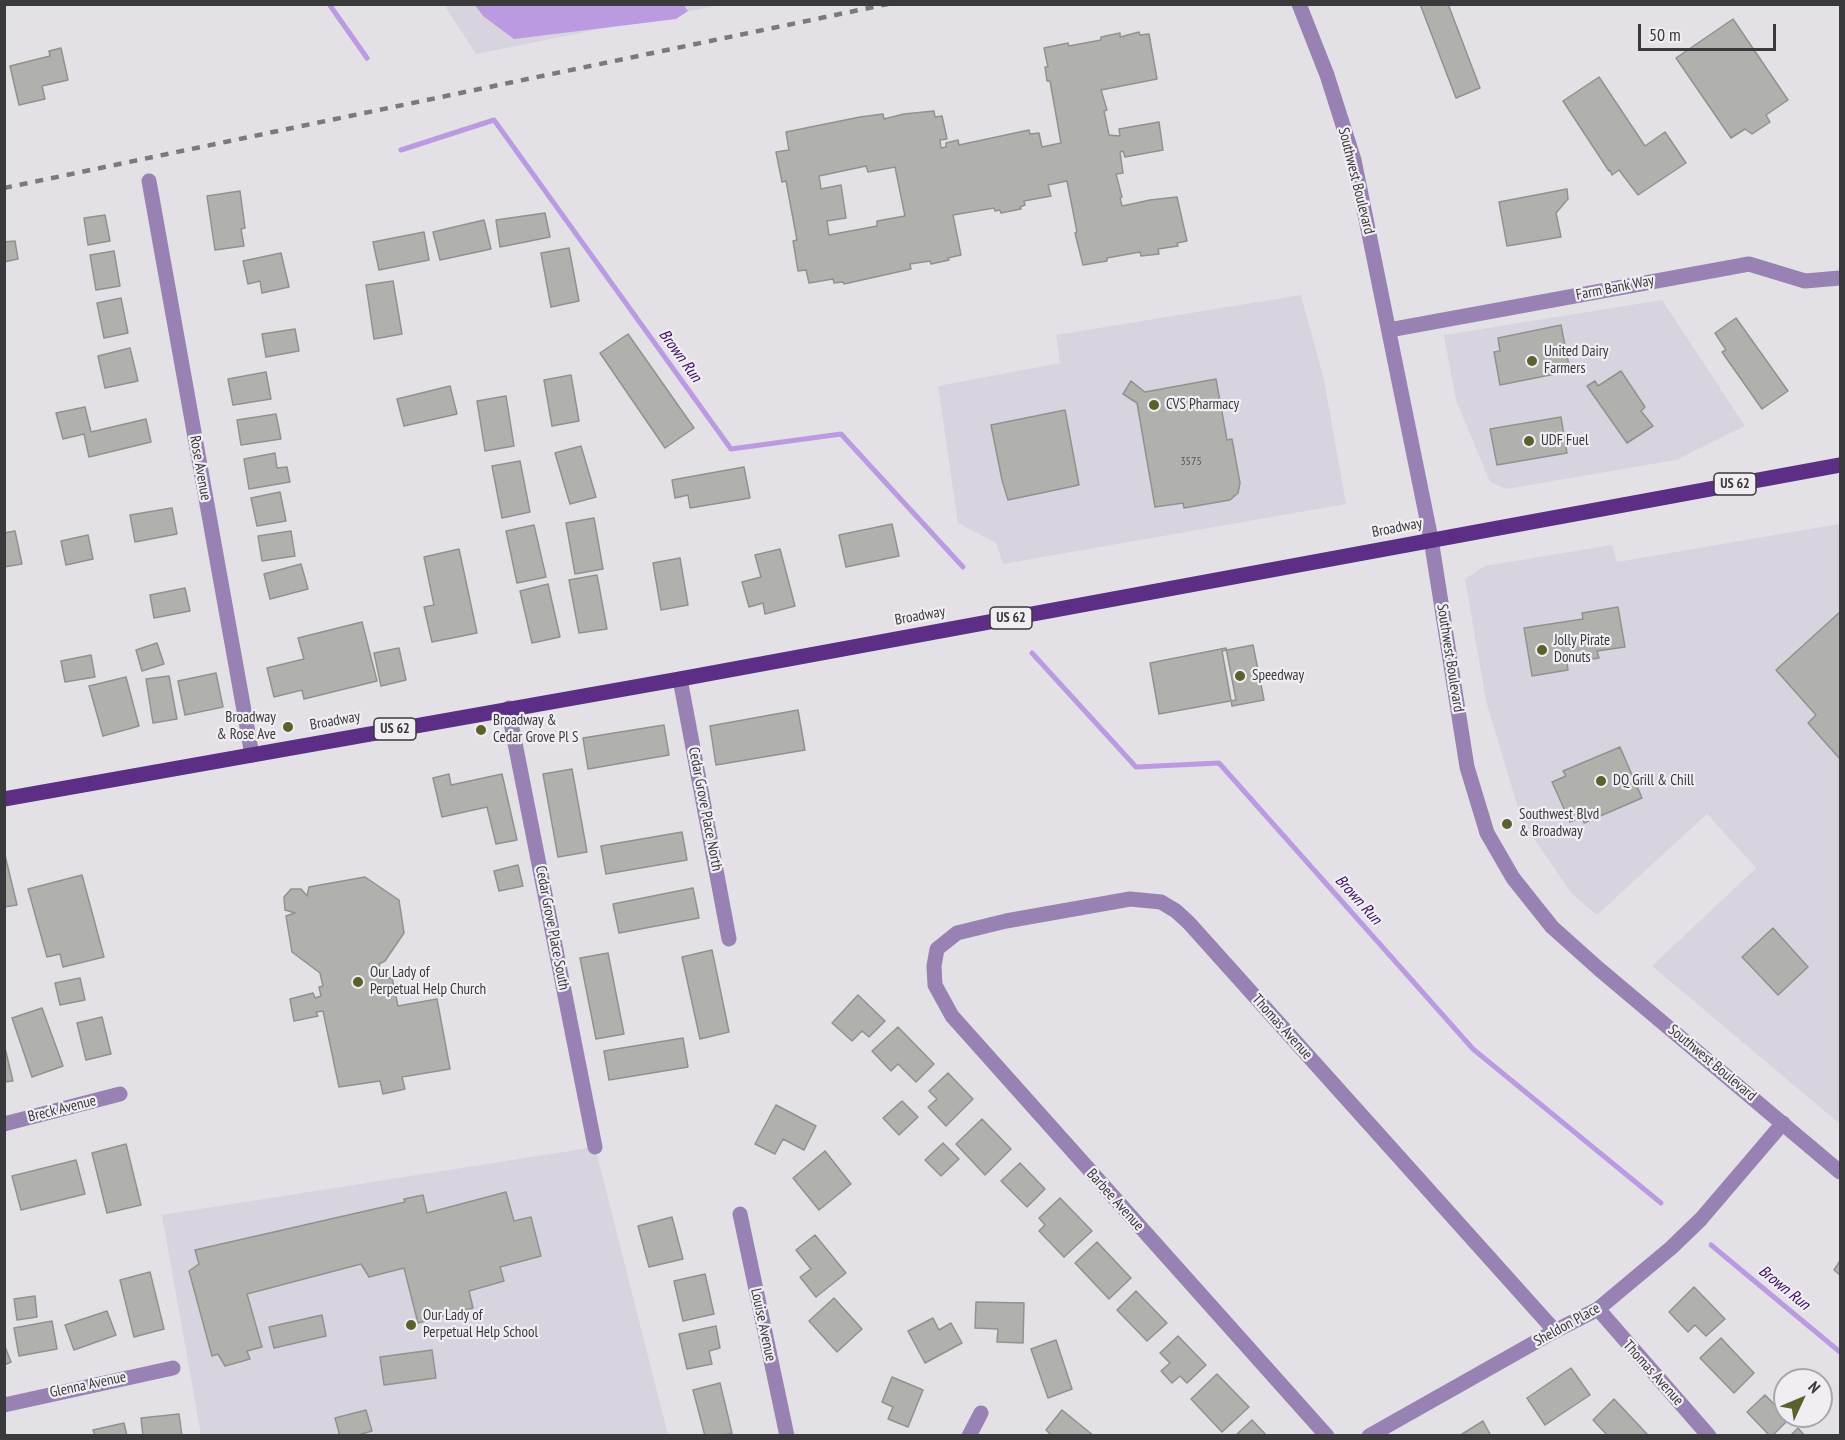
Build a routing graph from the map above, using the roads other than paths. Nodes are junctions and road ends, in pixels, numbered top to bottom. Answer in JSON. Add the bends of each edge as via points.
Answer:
{"nodes":[{"id":1,"x":1299,"y":4,"type":"edge"},
{"id":2,"x":149,"y":181,"type":"dead end"},
{"id":3,"x":1840,"y":278,"type":"edge"},
{"id":4,"x":1389,"y":330,"type":"junction"},
{"id":5,"x":1840,"y":465,"type":"edge"},
{"id":6,"x":1431,"y":539,"type":"junction"},
{"id":7,"x":680,"y":679,"type":"junction"},
{"id":8,"x":509,"y":708,"type":"junction"},
{"id":9,"x":252,"y":754,"type":"junction"},
{"id":10,"x":4,"y":799,"type":"edge"},
{"id":11,"x":729,"y":939,"type":"dead end"},
{"id":12,"x":937,"y":949,"type":"joint"},
{"id":13,"x":120,"y":1094,"type":"dead end"},
{"id":14,"x":1783,"y":1123,"type":"junction"},
{"id":15,"x":4,"y":1124,"type":"edge"},
{"id":16,"x":595,"y":1147,"type":"dead end"},
{"id":17,"x":1840,"y":1172,"type":"edge"},
{"id":18,"x":740,"y":1214,"type":"dead end"},
{"id":19,"x":1598,"y":1310,"type":"junction"},
{"id":20,"x":1555,"y":1331,"type":"junction"},
{"id":21,"x":173,"y":1368,"type":"dead end"},
{"id":22,"x":4,"y":1405,"type":"edge"},
{"id":23,"x":981,"y":1413,"type":"dead end"},
{"id":24,"x":787,"y":1436,"type":"edge"},
{"id":25,"x":969,"y":1436,"type":"edge"},
{"id":26,"x":1327,"y":1436,"type":"edge"},
{"id":27,"x":1369,"y":1436,"type":"edge"},
{"id":28,"x":1709,"y":1436,"type":"edge"}],
"edges":[{"from":1,"to":4,"type":"street","name":"Southwest Boulevard","via":[[1354,160]]},
{"from":2,"to":9,"type":"street","name":"Rose Avenue"},
{"from":3,"to":4,"type":"street","name":"Farm Bank Way","via":[[1805,281],[1749,264]]},
{"from":4,"to":6,"type":"street","name":"Southwest Boulevard"},
{"from":5,"to":6,"type":"main road","name":"Broadway","number":"US 62"},
{"from":6,"to":7,"type":"main road","name":"Broadway","number":"US 62"},
{"from":6,"to":14,"type":"street","name":"Southwest Boulevard","via":[[1467,767],[1496,850],[1552,927]]},
{"from":7,"to":8,"type":"main road","name":"Broadway","number":"US 62"},
{"from":7,"to":11,"type":"street","name":"Cedar Grove Place North"},
{"from":8,"to":9,"type":"main road","name":"Broadway","number":"US 62"},
{"from":8,"to":16,"type":"street","name":"Cedar Grove Place South"},
{"from":9,"to":10,"type":"main road","name":"Broadway","number":"US 62"},
{"from":12,"to":20,"type":"street","name":"Thomas Avenue","via":[[957,933],[1111,901],[1161,902],[1176,911]]},
{"from":12,"to":26,"type":"street","name":"Barbee Avenue","via":[[935,985],[952,1017]]},
{"from":13,"to":15,"type":"street","name":"Breck Avenue"},
{"from":14,"to":17,"type":"street","name":"Southwest Boulevard"},
{"from":14,"to":19,"type":"street","name":"Sheldon Place","via":[[1701,1219]]},
{"from":18,"to":24,"type":"street","name":"Louise Avenue"},
{"from":19,"to":20,"type":"street","name":"Sheldon Place"},
{"from":19,"to":28,"type":"street","name":"Thomas Avenue"},
{"from":20,"to":27,"type":"street","name":"Sheldon Place"},
{"from":21,"to":22,"type":"street","name":"Glenna Avenue"},
{"from":23,"to":25,"type":"street"}]}
